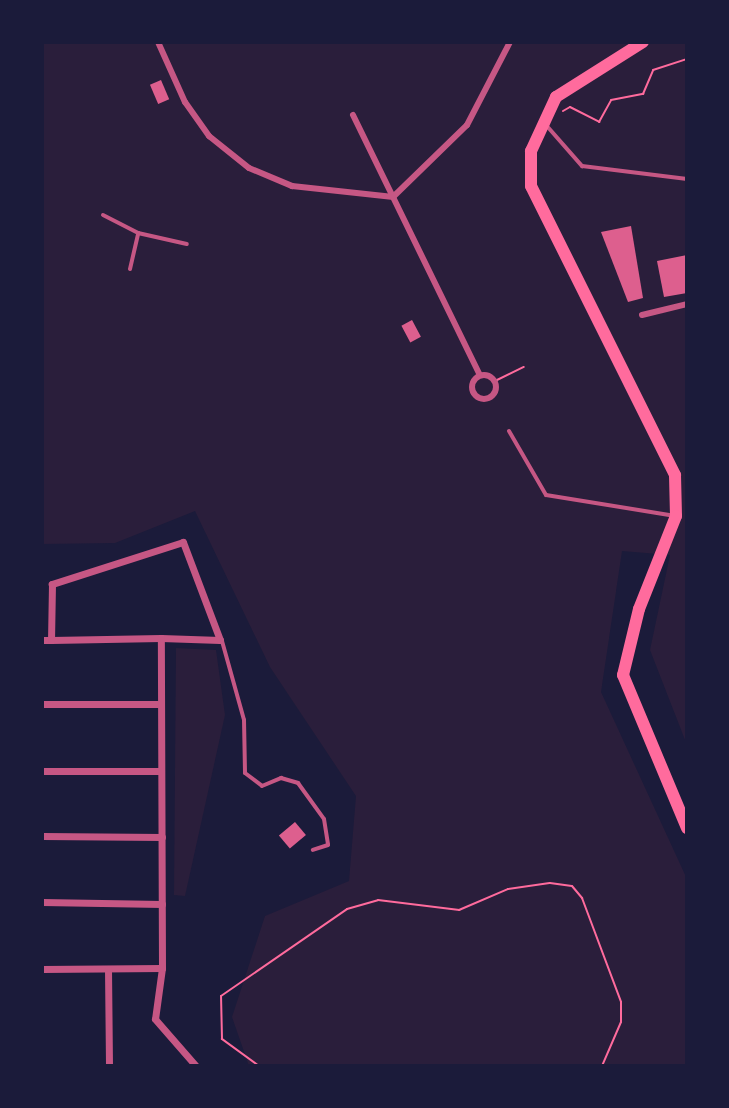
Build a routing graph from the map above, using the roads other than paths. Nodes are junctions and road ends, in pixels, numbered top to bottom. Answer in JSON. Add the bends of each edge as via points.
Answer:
{"nodes":[{"id":1,"x":158,"y":42,"type":"edge"},
{"id":2,"x":510,"y":42,"type":"edge"},
{"id":3,"x":643,"y":42,"type":"edge"},
{"id":4,"x":353,"y":115,"type":"dead end"},
{"id":5,"x":540,"y":122,"type":"junction"},
{"id":6,"x":687,"y":179,"type":"edge"},
{"id":7,"x":393,"y":197,"type":"junction"},
{"id":8,"x":103,"y":215,"type":"dead end"},
{"id":9,"x":138,"y":233,"type":"junction"},
{"id":10,"x":187,"y":244,"type":"dead end"},
{"id":11,"x":130,"y":269,"type":"dead end"},
{"id":12,"x":687,"y":304,"type":"edge"},
{"id":13,"x":642,"y":315,"type":"dead end"},
{"id":14,"x":480,"y":375,"type":"junction"},
{"id":15,"x":509,"y":431,"type":"dead end"},
{"id":16,"x":676,"y":516,"type":"junction"},
{"id":17,"x":161,"y":638,"type":"junction"},
{"id":18,"x":42,"y":640,"type":"edge"},
{"id":19,"x":51,"y":640,"type":"junction"},
{"id":20,"x":220,"y":640,"type":"junction"},
{"id":21,"x":42,"y":704,"type":"edge"},
{"id":22,"x":161,"y":704,"type":"junction"},
{"id":23,"x":42,"y":771,"type":"edge"},
{"id":24,"x":161,"y":771,"type":"junction"},
{"id":25,"x":687,"y":828,"type":"edge"},
{"id":26,"x":42,"y":836,"type":"edge"},
{"id":27,"x":162,"y":837,"type":"junction"},
{"id":28,"x":313,"y":850,"type":"dead end"},
{"id":29,"x":42,"y":902,"type":"edge"},
{"id":30,"x":162,"y":904,"type":"junction"},
{"id":31,"x":162,"y":968,"type":"junction"},
{"id":32,"x":42,"y":969,"type":"edge"},
{"id":33,"x":108,"y":969,"type":"junction"},
{"id":34,"x":109,"y":1066,"type":"edge"},
{"id":35,"x":196,"y":1066,"type":"edge"}],
"edges":[{"from":1,"to":7,"type":"street","via":[[185,102],[209,136],[249,168],[292,186]]},
{"from":2,"to":7,"type":"street","via":[[467,125]]},
{"from":3,"to":5,"type":"main road","via":[[556,97]]},
{"from":4,"to":7,"type":"street"},
{"from":5,"to":6,"type":"lane","via":[[582,166]]},
{"from":5,"to":16,"type":"main road","via":[[531,151],[538,209],[675,475]]},
{"from":7,"to":14,"type":"street"},
{"from":8,"to":9,"type":"lane"},
{"from":9,"to":10,"type":"lane"},
{"from":9,"to":11,"type":"lane"},
{"from":12,"to":13,"type":"street"},
{"from":14,"to":14,"type":"street","via":[[495,381],[494,395],[480,399],[471,387]]},
{"from":15,"to":16,"type":"lane","via":[[546,495]]},
{"from":16,"to":25,"type":"main road","via":[[639,609],[623,675]]},
{"from":17,"to":19,"type":"street"},
{"from":17,"to":20,"type":"street"},
{"from":17,"to":22,"type":"street"},
{"from":18,"to":19,"type":"street"},
{"from":19,"to":20,"type":"street","via":[[52,584],[183,542]]},
{"from":20,"to":28,"type":"lane","via":[[227,644],[244,720],[245,773],[262,786],[281,778],[298,783],[324,819],[328,845]]},
{"from":21,"to":22,"type":"street"},
{"from":22,"to":24,"type":"street"},
{"from":23,"to":24,"type":"street"},
{"from":24,"to":27,"type":"street"},
{"from":26,"to":27,"type":"street"},
{"from":27,"to":30,"type":"street"},
{"from":29,"to":30,"type":"street"},
{"from":30,"to":31,"type":"street"},
{"from":31,"to":33,"type":"street"},
{"from":31,"to":35,"type":"street","via":[[155,1019]]},
{"from":32,"to":33,"type":"street"},
{"from":33,"to":34,"type":"street"}]}
